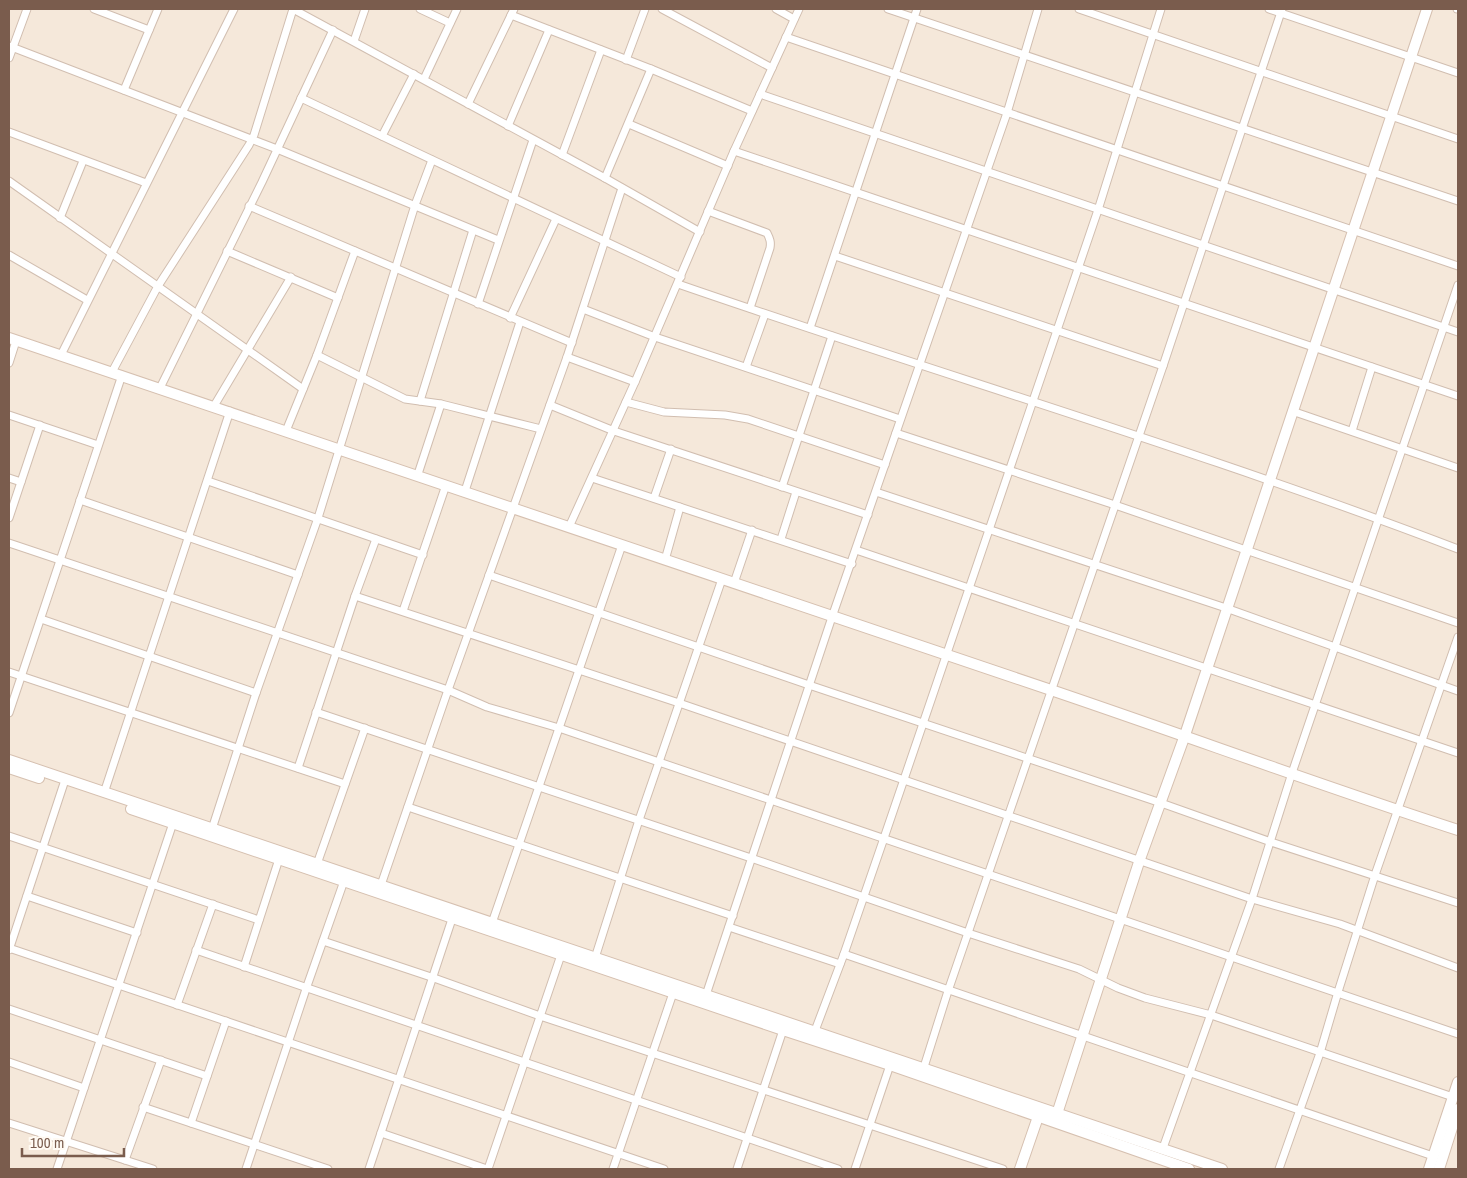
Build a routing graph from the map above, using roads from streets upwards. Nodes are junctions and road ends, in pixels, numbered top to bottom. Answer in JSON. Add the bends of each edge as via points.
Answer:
{"nodes":[{"id":1,"x":27,"y":9,"type":"edge"},
{"id":2,"x":94,"y":9,"type":"edge"},
{"id":3,"x":158,"y":9,"type":"edge"},
{"id":4,"x":234,"y":9,"type":"edge"},
{"id":5,"x":293,"y":9,"type":"edge"},
{"id":6,"x":365,"y":9,"type":"edge"},
{"id":7,"x":420,"y":9,"type":"edge"},
{"id":8,"x":457,"y":9,"type":"edge"},
{"id":9,"x":645,"y":9,"type":"edge"},
{"id":10,"x":662,"y":9,"type":"edge"},
{"id":11,"x":776,"y":9,"type":"edge"},
{"id":12,"x":799,"y":9,"type":"edge"},
{"id":13,"x":888,"y":9,"type":"edge"},
{"id":14,"x":917,"y":9,"type":"edge"},
{"id":15,"x":1038,"y":9,"type":"edge"},
{"id":16,"x":1079,"y":9,"type":"edge"},
{"id":17,"x":1161,"y":9,"type":"edge"},
{"id":18,"x":1269,"y":9,"type":"edge"},
{"id":19,"x":1427,"y":9,"type":"edge"},
{"id":20,"x":302,"y":11,"type":"edge"},
{"id":21,"x":1282,"y":11,"type":"edge"},
{"id":22,"x":512,"y":12,"type":"edge"},
{"id":23,"x":915,"y":18,"type":"junction"},
{"id":24,"x":794,"y":19,"type":"junction"},
{"id":25,"x":450,"y":23,"type":"junction"},
{"id":26,"x":149,"y":30,"type":"junction"},
{"id":27,"x":332,"y":30,"type":"junction"},
{"id":28,"x":549,"y":30,"type":"junction"},
{"id":29,"x":1152,"y":34,"type":"junction"},
{"id":30,"x":786,"y":37,"type":"junction"},
{"id":31,"x":354,"y":41,"type":"junction"},
{"id":32,"x":11,"y":47,"type":"edge"},
{"id":33,"x":601,"y":50,"type":"junction"},
{"id":34,"x":1024,"y":56,"type":"junction"},
{"id":35,"x":1411,"y":57,"type":"junction"},
{"id":36,"x":9,"y":58,"type":"edge"},
{"id":37,"x":626,"y":60,"type":"junction"},
{"id":38,"x":772,"y":68,"type":"junction"},
{"id":39,"x":651,"y":69,"type":"junction"},
{"id":40,"x":1262,"y":72,"type":"junction"},
{"id":41,"x":1458,"y":73,"type":"edge"},
{"id":42,"x":414,"y":74,"type":"junction"},
{"id":43,"x":895,"y":76,"type":"junction"},
{"id":44,"x":424,"y":79,"type":"junction"},
{"id":45,"x":124,"y":90,"type":"junction"},
{"id":46,"x":1136,"y":93,"type":"junction"},
{"id":47,"x":760,"y":94,"type":"junction"},
{"id":48,"x":301,"y":98,"type":"junction"},
{"id":49,"x":468,"y":104,"type":"junction"},
{"id":50,"x":752,"y":111,"type":"junction"},
{"id":51,"x":182,"y":113,"type":"junction"},
{"id":52,"x":1007,"y":113,"type":"junction"},
{"id":53,"x":1391,"y":117,"type":"junction"},
{"id":54,"x":629,"y":124,"type":"junction"},
{"id":55,"x":508,"y":126,"type":"junction"},
{"id":56,"x":1243,"y":128,"type":"junction"},
{"id":57,"x":9,"y":132,"type":"edge"},
{"id":58,"x":875,"y":133,"type":"junction"},
{"id":59,"x":382,"y":136,"type":"junction"},
{"id":60,"x":1458,"y":139,"type":"edge"},
{"id":61,"x":252,"y":140,"type":"junction"},
{"id":62,"x":533,"y":140,"type":"junction"},
{"id":63,"x":277,"y":149,"type":"junction"},
{"id":64,"x":1117,"y":150,"type":"junction"},
{"id":65,"x":734,"y":151,"type":"junction"},
{"id":66,"x":562,"y":155,"type":"junction"},
{"id":67,"x":432,"y":160,"type":"junction"},
{"id":68,"x":82,"y":161,"type":"junction"},
{"id":69,"x":728,"y":166,"type":"junction"},
{"id":70,"x":986,"y":172,"type":"junction"},
{"id":71,"x":1374,"y":172,"type":"junction"},
{"id":72,"x":605,"y":178,"type":"junction"},
{"id":73,"x":9,"y":181,"type":"edge"},
{"id":74,"x":146,"y":183,"type":"junction"},
{"id":75,"x":1223,"y":186,"type":"junction"},
{"id":76,"x":622,"y":188,"type":"junction"},
{"id":77,"x":855,"y":192,"type":"junction"},
{"id":78,"x":512,"y":198,"type":"junction"},
{"id":79,"x":1458,"y":201,"type":"edge"},
{"id":80,"x":415,"y":205,"type":"junction"},
{"id":81,"x":249,"y":206,"type":"junction"},
{"id":82,"x":1098,"y":210,"type":"junction"},
{"id":83,"x":708,"y":211,"type":"junction"},
{"id":84,"x":60,"y":218,"type":"junction"},
{"id":85,"x":556,"y":219,"type":"junction"},
{"id":86,"x":966,"y":229,"type":"junction"},
{"id":87,"x":473,"y":230,"type":"junction"},
{"id":88,"x":1354,"y":231,"type":"junction"},
{"id":89,"x":700,"y":232,"type":"junction"},
{"id":90,"x":498,"y":240,"type":"junction"},
{"id":91,"x":605,"y":243,"type":"junction"},
{"id":92,"x":1204,"y":246,"type":"junction"},
{"id":93,"x":228,"y":251,"type":"junction"},
{"id":94,"x":356,"y":251,"type":"junction"},
{"id":95,"x":110,"y":254,"type":"junction"},
{"id":96,"x":9,"y":255,"type":"edge"},
{"id":97,"x":835,"y":256,"type":"junction"},
{"id":98,"x":1458,"y":266,"type":"edge"},
{"id":99,"x":1079,"y":267,"type":"junction"},
{"id":100,"x":395,"y":268,"type":"junction"},
{"id":101,"x":291,"y":277,"type":"junction"},
{"id":102,"x":680,"y":280,"type":"junction"},
{"id":103,"x":1458,"y":285,"type":"edge"},
{"id":104,"x":158,"y":286,"type":"junction"},
{"id":105,"x":1334,"y":289,"type":"junction"},
{"id":106,"x":945,"y":292,"type":"junction"},
{"id":107,"x":453,"y":293,"type":"junction"},
{"id":108,"x":338,"y":298,"type":"junction"},
{"id":109,"x":87,"y":300,"type":"junction"},
{"id":110,"x":1184,"y":303,"type":"junction"},
{"id":111,"x":478,"y":304,"type":"junction"},
{"id":112,"x":750,"y":308,"type":"junction"},
{"id":113,"x":583,"y":309,"type":"junction"},
{"id":114,"x":197,"y":314,"type":"junction"},
{"id":115,"x":765,"y":314,"type":"junction"},
{"id":116,"x":510,"y":318,"type":"junction"},
{"id":117,"x":520,"y":322,"type":"junction"},
{"id":118,"x":1444,"y":327,"type":"junction"},
{"id":119,"x":810,"y":328,"type":"junction"},
{"id":120,"x":1057,"y":330,"type":"junction"},
{"id":121,"x":1458,"y":332,"type":"edge"},
{"id":122,"x":832,"y":336,"type":"junction"},
{"id":123,"x":655,"y":337,"type":"junction"},
{"id":124,"x":12,"y":339,"type":"edge"},
{"id":125,"x":572,"y":343,"type":"junction"},
{"id":126,"x":1314,"y":347,"type":"junction"},
{"id":127,"x":248,"y":349,"type":"junction"},
{"id":128,"x":61,"y":355,"type":"junction"},
{"id":129,"x":317,"y":356,"type":"junction"},
{"id":130,"x":567,"y":357,"type":"junction"},
{"id":131,"x":9,"y":363,"type":"edge"},
{"id":132,"x":920,"y":366,"type":"junction"},
{"id":133,"x":1163,"y":366,"type":"junction"},
{"id":134,"x":746,"y":367,"type":"junction"},
{"id":135,"x":1372,"y":367,"type":"junction"},
{"id":136,"x":117,"y":373,"type":"junction"},
{"id":137,"x":361,"y":378,"type":"junction"},
{"id":138,"x":635,"y":382,"type":"junction"},
{"id":139,"x":1425,"y":385,"type":"junction"},
{"id":140,"x":160,"y":388,"type":"junction"},
{"id":141,"x":303,"y":389,"type":"junction"},
{"id":142,"x":814,"y":390,"type":"junction"},
{"id":143,"x":1458,"y":396,"type":"edge"},
{"id":144,"x":420,"y":401,"type":"junction"},
{"id":145,"x":626,"y":402,"type":"junction"},
{"id":146,"x":1032,"y":402,"type":"junction"},
{"id":147,"x":441,"y":404,"type":"junction"},
{"id":148,"x":550,"y":405,"type":"junction"},
{"id":149,"x":214,"y":406,"type":"junction"},
{"id":150,"x":230,"y":411,"type":"junction"},
{"id":151,"x":1292,"y":411,"type":"junction"},
{"id":152,"x":9,"y":415,"type":"edge"},
{"id":153,"x":489,"y":415,"type":"junction"},
{"id":154,"x":900,"y":419,"type":"junction"},
{"id":155,"x":40,"y":425,"type":"junction"},
{"id":156,"x":542,"y":429,"type":"junction"},
{"id":157,"x":286,"y":431,"type":"junction"},
{"id":158,"x":614,"y":431,"type":"junction"},
{"id":159,"x":1352,"y":431,"type":"junction"},
{"id":160,"x":896,"y":433,"type":"junction"},
{"id":161,"x":800,"y":436,"type":"junction"},
{"id":162,"x":1138,"y":437,"type":"junction"},
{"id":163,"x":98,"y":444,"type":"junction"},
{"id":164,"x":1402,"y":448,"type":"junction"},
{"id":165,"x":340,"y":449,"type":"junction"},
{"id":166,"x":671,"y":450,"type":"junction"},
{"id":167,"x":885,"y":465,"type":"junction"},
{"id":168,"x":1458,"y":468,"type":"edge"},
{"id":169,"x":1009,"y":470,"type":"junction"},
{"id":170,"x":418,"y":474,"type":"junction"},
{"id":171,"x":9,"y":478,"type":"edge"},
{"id":172,"x":592,"y":478,"type":"junction"},
{"id":173,"x":208,"y":480,"type":"junction"},
{"id":174,"x":1269,"y":481,"type":"junction"},
{"id":175,"x":20,"y":482,"type":"junction"},
{"id":176,"x":446,"y":484,"type":"junction"},
{"id":177,"x":782,"y":487,"type":"junction"},
{"id":178,"x":465,"y":491,"type":"junction"},
{"id":179,"x":796,"y":492,"type":"junction"},
{"id":180,"x":876,"y":492,"type":"junction"},
{"id":181,"x":654,"y":498,"type":"junction"},
{"id":182,"x":80,"y":500,"type":"junction"},
{"id":183,"x":1115,"y":505,"type":"junction"},
{"id":184,"x":680,"y":507,"type":"junction"},
{"id":185,"x":513,"y":508,"type":"junction"},
{"id":186,"x":868,"y":515,"type":"junction"},
{"id":187,"x":9,"y":518,"type":"edge"},
{"id":188,"x":318,"y":518,"type":"junction"},
{"id":189,"x":1378,"y":520,"type":"junction"},
{"id":190,"x":570,"y":527,"type":"junction"},
{"id":191,"x":988,"y":529,"type":"junction"},
{"id":192,"x":752,"y":530,"type":"junction"},
{"id":193,"x":189,"y":538,"type":"junction"},
{"id":194,"x":376,"y":539,"type":"junction"},
{"id":195,"x":781,"y":539,"type":"junction"},
{"id":196,"x":9,"y":543,"type":"edge"},
{"id":197,"x":622,"y":545,"type":"junction"},
{"id":198,"x":1458,"y":549,"type":"edge"},
{"id":199,"x":856,"y":550,"type":"junction"},
{"id":200,"x":1246,"y":550,"type":"junction"},
{"id":201,"x":423,"y":555,"type":"junction"},
{"id":202,"x":60,"y":560,"type":"junction"},
{"id":203,"x":665,"y":560,"type":"junction"},
{"id":204,"x":852,"y":564,"type":"junction"},
{"id":205,"x":1094,"y":566,"type":"junction"},
{"id":206,"x":298,"y":575,"type":"junction"},
{"id":207,"x":489,"y":575,"type":"junction"},
{"id":208,"x":722,"y":579,"type":"junction"},
{"id":209,"x":734,"y":582,"type":"junction"},
{"id":210,"x":970,"y":588,"type":"junction"},
{"id":211,"x":1354,"y":589,"type":"junction"},
{"id":212,"x":355,"y":596,"type":"junction"},
{"id":213,"x":170,"y":597,"type":"junction"},
{"id":214,"x":1226,"y":608,"type":"junction"},
{"id":215,"x":403,"y":612,"type":"junction"},
{"id":216,"x":598,"y":613,"type":"junction"},
{"id":217,"x":832,"y":617,"type":"junction"},
{"id":218,"x":40,"y":619,"type":"junction"},
{"id":219,"x":1075,"y":623,"type":"junction"},
{"id":220,"x":1458,"y":623,"type":"edge"},
{"id":221,"x":469,"y":633,"type":"junction"},
{"id":222,"x":278,"y":634,"type":"junction"},
{"id":223,"x":1458,"y":637,"type":"edge"},
{"id":224,"x":700,"y":648,"type":"junction"},
{"id":225,"x":1336,"y":648,"type":"junction"},
{"id":226,"x":336,"y":653,"type":"junction"},
{"id":227,"x":946,"y":654,"type":"junction"},
{"id":228,"x":150,"y":656,"type":"junction"},
{"id":229,"x":1208,"y":667,"type":"junction"},
{"id":230,"x":579,"y":670,"type":"junction"},
{"id":231,"x":9,"y":672,"type":"edge"},
{"id":232,"x":21,"y":676,"type":"junction"},
{"id":233,"x":809,"y":685,"type":"junction"},
{"id":234,"x":1441,"y":685,"type":"junction"},
{"id":235,"x":448,"y":690,"type":"junction"},
{"id":236,"x":1052,"y":690,"type":"junction"},
{"id":237,"x":1458,"y":691,"type":"edge"},
{"id":238,"x":256,"y":693,"type":"junction"},
{"id":239,"x":679,"y":703,"type":"junction"},
{"id":240,"x":1316,"y":705,"type":"junction"},
{"id":241,"x":316,"y":712,"type":"junction"},
{"id":242,"x":9,"y":713,"type":"edge"},
{"id":243,"x":131,"y":713,"type":"junction"},
{"id":244,"x":922,"y":723,"type":"junction"},
{"id":245,"x":365,"y":728,"type":"junction"},
{"id":246,"x":558,"y":728,"type":"junction"},
{"id":247,"x":1185,"y":735,"type":"junction"},
{"id":248,"x":1422,"y":741,"type":"junction"},
{"id":249,"x":790,"y":742,"type":"junction"},
{"id":250,"x":238,"y":749,"type":"junction"},
{"id":251,"x":428,"y":750,"type":"junction"},
{"id":252,"x":1458,"y":753,"type":"edge"},
{"id":253,"x":9,"y":760,"type":"edge"},
{"id":254,"x":1028,"y":760,"type":"junction"},
{"id":255,"x":659,"y":763,"type":"junction"},
{"id":256,"x":9,"y":768,"type":"edge"},
{"id":257,"x":298,"y":768,"type":"junction"},
{"id":258,"x":1292,"y":773,"type":"junction"},
{"id":259,"x":904,"y":781,"type":"junction"},
{"id":260,"x":64,"y":783,"type":"junction"},
{"id":261,"x":345,"y":784,"type":"junction"},
{"id":262,"x":539,"y":787,"type":"junction"},
{"id":263,"x":104,"y":792,"type":"junction"},
{"id":264,"x":771,"y":799,"type":"junction"},
{"id":265,"x":1161,"y":803,"type":"junction"},
{"id":266,"x":408,"y":806,"type":"junction"},
{"id":267,"x":1397,"y":810,"type":"junction"},
{"id":268,"x":1008,"y":816,"type":"junction"},
{"id":269,"x":639,"y":820,"type":"junction"},
{"id":270,"x":173,"y":823,"type":"junction"},
{"id":271,"x":212,"y":829,"type":"junction"},
{"id":272,"x":1458,"y":830,"type":"edge"},
{"id":273,"x":9,"y":836,"type":"edge"},
{"id":274,"x":884,"y":838,"type":"junction"},
{"id":275,"x":1270,"y":842,"type":"junction"},
{"id":276,"x":519,"y":845,"type":"junction"},
{"id":277,"x":43,"y":848,"type":"junction"},
{"id":278,"x":751,"y":858,"type":"junction"},
{"id":279,"x":278,"y":859,"type":"junction"},
{"id":280,"x":1140,"y":860,"type":"junction"},
{"id":281,"x":318,"y":864,"type":"junction"},
{"id":282,"x":990,"y":874,"type":"junction"},
{"id":283,"x":1375,"y":875,"type":"junction"},
{"id":284,"x":620,"y":878,"type":"junction"},
{"id":285,"x":344,"y":881,"type":"junction"},
{"id":286,"x":154,"y":884,"type":"junction"},
{"id":287,"x":381,"y":885,"type":"junction"},
{"id":288,"x":27,"y":896,"type":"junction"},
{"id":289,"x":864,"y":897,"type":"junction"},
{"id":290,"x":1252,"y":899,"type":"junction"},
{"id":291,"x":1458,"y":903,"type":"edge"},
{"id":292,"x":212,"y":904,"type":"junction"},
{"id":293,"x":454,"y":914,"type":"junction"},
{"id":294,"x":733,"y":916,"type":"junction"},
{"id":295,"x":1121,"y":919,"type":"junction"},
{"id":296,"x":259,"y":920,"type":"junction"},
{"id":297,"x":492,"y":923,"type":"junction"},
{"id":298,"x":729,"y":927,"type":"junction"},
{"id":299,"x":1357,"y":931,"type":"junction"},
{"id":300,"x":137,"y":933,"type":"junction"},
{"id":301,"x":968,"y":933,"type":"junction"},
{"id":302,"x":323,"y":941,"type":"junction"},
{"id":303,"x":9,"y":949,"type":"edge"},
{"id":304,"x":196,"y":950,"type":"junction"},
{"id":305,"x":844,"y":954,"type":"junction"},
{"id":306,"x":561,"y":955,"type":"junction"},
{"id":307,"x":1232,"y":956,"type":"junction"},
{"id":308,"x":595,"y":958,"type":"junction"},
{"id":309,"x":840,"y":964,"type":"junction"},
{"id":310,"x":244,"y":967,"type":"junction"},
{"id":311,"x":1458,"y":968,"type":"edge"},
{"id":312,"x":434,"y":978,"type":"junction"},
{"id":313,"x":1101,"y":979,"type":"junction"},
{"id":314,"x":118,"y":986,"type":"junction"},
{"id":315,"x":306,"y":989,"type":"junction"},
{"id":316,"x":948,"y":991,"type":"junction"},
{"id":317,"x":1338,"y":992,"type":"junction"},
{"id":318,"x":673,"y":993,"type":"junction"},
{"id":319,"x":706,"y":995,"type":"junction"},
{"id":320,"x":177,"y":1005,"type":"junction"},
{"id":321,"x":9,"y":1009,"type":"edge"},
{"id":322,"x":749,"y":1014,"type":"junction"},
{"id":323,"x":540,"y":1016,"type":"junction"},
{"id":324,"x":1211,"y":1016,"type":"junction"},
{"id":325,"x":226,"y":1020,"type":"junction"},
{"id":326,"x":416,"y":1026,"type":"junction"},
{"id":327,"x":783,"y":1030,"type":"junction"},
{"id":328,"x":1458,"y":1034,"type":"edge"},
{"id":329,"x":1083,"y":1035,"type":"junction"},
{"id":330,"x":813,"y":1036,"type":"junction"},
{"id":331,"x":100,"y":1039,"type":"junction"},
{"id":332,"x":289,"y":1043,"type":"junction"},
{"id":333,"x":1320,"y":1053,"type":"junction"},
{"id":334,"x":653,"y":1054,"type":"junction"},
{"id":335,"x":160,"y":1060,"type":"junction"},
{"id":336,"x":9,"y":1062,"type":"edge"},
{"id":337,"x":525,"y":1062,"type":"junction"},
{"id":338,"x":890,"y":1065,"type":"junction"},
{"id":339,"x":924,"y":1068,"type":"junction"},
{"id":340,"x":1190,"y":1073,"type":"junction"},
{"id":341,"x":207,"y":1076,"type":"junction"},
{"id":342,"x":400,"y":1080,"type":"junction"},
{"id":343,"x":1458,"y":1082,"type":"edge"},
{"id":344,"x":84,"y":1088,"type":"junction"},
{"id":345,"x":764,"y":1089,"type":"junction"},
{"id":346,"x":1453,"y":1096,"type":"junction"},
{"id":347,"x":637,"y":1101,"type":"junction"},
{"id":348,"x":144,"y":1107,"type":"junction"},
{"id":349,"x":1458,"y":1110,"type":"edge"},
{"id":350,"x":1039,"y":1112,"type":"junction"},
{"id":351,"x":1300,"y":1112,"type":"junction"},
{"id":352,"x":505,"y":1116,"type":"junction"},
{"id":353,"x":1056,"y":1117,"type":"junction"},
{"id":354,"x":9,"y":1123,"type":"edge"},
{"id":355,"x":191,"y":1123,"type":"junction"},
{"id":356,"x":871,"y":1125,"type":"junction"},
{"id":357,"x":381,"y":1134,"type":"junction"},
{"id":358,"x":748,"y":1138,"type":"junction"},
{"id":359,"x":66,"y":1142,"type":"junction"},
{"id":360,"x":255,"y":1144,"type":"junction"},
{"id":361,"x":1163,"y":1148,"type":"junction"},
{"id":362,"x":618,"y":1154,"type":"junction"},
{"id":363,"x":1434,"y":1156,"type":"junction"},
{"id":364,"x":125,"y":1160,"type":"junction"},
{"id":365,"x":1169,"y":1166,"type":"edge"},
{"id":366,"x":57,"y":1169,"type":"edge"},
{"id":367,"x":153,"y":1169,"type":"edge"},
{"id":368,"x":246,"y":1169,"type":"edge"},
{"id":369,"x":328,"y":1169,"type":"edge"},
{"id":370,"x":369,"y":1169,"type":"edge"},
{"id":371,"x":488,"y":1169,"type":"edge"},
{"id":372,"x":613,"y":1169,"type":"edge"},
{"id":373,"x":664,"y":1169,"type":"edge"},
{"id":374,"x":737,"y":1169,"type":"edge"},
{"id":375,"x":838,"y":1169,"type":"edge"},
{"id":376,"x":855,"y":1169,"type":"edge"},
{"id":377,"x":1002,"y":1169,"type":"edge"},
{"id":378,"x":1020,"y":1169,"type":"edge"},
{"id":379,"x":1189,"y":1169,"type":"edge"},
{"id":380,"x":1222,"y":1169,"type":"edge"},
{"id":381,"x":1279,"y":1169,"type":"edge"},
{"id":382,"x":1429,"y":1169,"type":"edge"},
{"id":383,"x":1439,"y":1169,"type":"edge"}],
"edges":[{"from":1,"to":32,"type":"street"},
{"from":2,"to":26,"type":"street"},
{"from":3,"to":26,"type":"street"},
{"from":4,"to":51,"type":"street"},
{"from":5,"to":20,"type":"street"},
{"from":5,"to":61,"type":"street"},
{"from":6,"to":31,"type":"street"},
{"from":7,"to":25,"type":"street"},
{"from":8,"to":25,"type":"street"},
{"from":9,"to":37,"type":"street"},
{"from":10,"to":38,"type":"street"},
{"from":11,"to":24,"type":"street"},
{"from":12,"to":24,"type":"street"},
{"from":13,"to":23,"type":"street"},
{"from":14,"to":23,"type":"street"},
{"from":15,"to":34,"type":"street"},
{"from":16,"to":29,"type":"street"},
{"from":17,"to":29,"type":"street"},
{"from":18,"to":21,"type":"street"},
{"from":19,"to":35,"type":"street"},
{"from":20,"to":27,"type":"street"},
{"from":21,"to":35,"type":"street"},
{"from":21,"to":40,"type":"street"},
{"from":22,"to":28,"type":"street"},
{"from":22,"to":49,"type":"street"},
{"from":23,"to":34,"type":"street"},
{"from":23,"to":43,"type":"street"},
{"from":24,"to":30,"type":"street"},
{"from":25,"to":44,"type":"street"},
{"from":26,"to":45,"type":"street"},
{"from":27,"to":31,"type":"street"},
{"from":27,"to":48,"type":"street"},
{"from":28,"to":33,"type":"street"},
{"from":28,"to":55,"type":"street"},
{"from":29,"to":40,"type":"street"},
{"from":29,"to":46,"type":"street"},
{"from":30,"to":38,"type":"street"},
{"from":30,"to":43,"type":"street"},
{"from":31,"to":42,"type":"street"},
{"from":32,"to":36,"type":"street"},
{"from":32,"to":45,"type":"street"},
{"from":33,"to":37,"type":"street"},
{"from":33,"to":66,"type":"street"},
{"from":34,"to":46,"type":"street"},
{"from":34,"to":52,"type":"street"},
{"from":35,"to":41,"type":"street"},
{"from":35,"to":53,"type":"street"},
{"from":37,"to":39,"type":"street"},
{"from":38,"to":47,"type":"street"},
{"from":39,"to":50,"type":"street"},
{"from":39,"to":54,"type":"street"},
{"from":40,"to":53,"type":"street"},
{"from":40,"to":56,"type":"street"},
{"from":42,"to":44,"type":"street"},
{"from":42,"to":59,"type":"street"},
{"from":43,"to":52,"type":"street"},
{"from":43,"to":58,"type":"street"},
{"from":44,"to":49,"type":"street"},
{"from":45,"to":51,"type":"street"},
{"from":46,"to":56,"type":"street"},
{"from":46,"to":64,"type":"street"},
{"from":47,"to":50,"type":"street"},
{"from":47,"to":58,"type":"street"},
{"from":48,"to":59,"type":"street"},
{"from":48,"to":63,"type":"street"},
{"from":49,"to":55,"type":"street"},
{"from":50,"to":65,"type":"street"},
{"from":51,"to":61,"type":"street"},
{"from":51,"to":74,"type":"street"},
{"from":52,"to":64,"type":"street"},
{"from":52,"to":70,"type":"street"},
{"from":53,"to":60,"type":"street"},
{"from":53,"to":71,"type":"street"},
{"from":54,"to":69,"type":"street"},
{"from":54,"to":72,"type":"street"},
{"from":55,"to":62,"type":"street"},
{"from":56,"to":71,"type":"street"},
{"from":56,"to":75,"type":"street"},
{"from":57,"to":68,"type":"street"},
{"from":58,"to":70,"type":"street"},
{"from":58,"to":77,"type":"street"},
{"from":59,"to":67,"type":"street"},
{"from":61,"to":63,"type":"street"},
{"from":61,"to":104,"type":"street"},
{"from":62,"to":66,"type":"street"},
{"from":62,"to":78,"type":"street"},
{"from":63,"to":80,"type":"street"},
{"from":63,"to":81,"type":"street"},
{"from":64,"to":75,"type":"street"},
{"from":64,"to":82,"type":"street"},
{"from":65,"to":69,"type":"street"},
{"from":65,"to":77,"type":"street"},
{"from":66,"to":72,"type":"street"},
{"from":67,"to":78,"type":"street"},
{"from":67,"to":80,"type":"street"},
{"from":68,"to":74,"type":"street"},
{"from":68,"to":84,"type":"street"},
{"from":69,"to":83,"type":"street"},
{"from":70,"to":82,"type":"street"},
{"from":70,"to":86,"type":"street"},
{"from":71,"to":79,"type":"street"},
{"from":71,"to":88,"type":"street"},
{"from":72,"to":76,"type":"street"},
{"from":73,"to":84,"type":"street"},
{"from":74,"to":95,"type":"street"},
{"from":75,"to":88,"type":"street"},
{"from":75,"to":92,"type":"street"},
{"from":76,"to":89,"type":"street"},
{"from":76,"to":91,"type":"street"},
{"from":77,"to":86,"type":"street"},
{"from":77,"to":97,"type":"street"},
{"from":78,"to":85,"type":"street"},
{"from":78,"to":90,"type":"street"},
{"from":80,"to":87,"type":"street"},
{"from":80,"to":100,"type":"street"},
{"from":81,"to":93,"type":"street"},
{"from":81,"to":94,"type":"street"},
{"from":82,"to":92,"type":"street"},
{"from":82,"to":99,"type":"street"},
{"from":83,"to":89,"type":"street"},
{"from":83,"to":112,"type":"street","via":[[767,233],[769,237],[770,248]]},
{"from":84,"to":95,"type":"street"},
{"from":85,"to":91,"type":"street"},
{"from":85,"to":116,"type":"street"},
{"from":86,"to":99,"type":"street"},
{"from":86,"to":106,"type":"street"},
{"from":87,"to":90,"type":"street"},
{"from":87,"to":107,"type":"street"},
{"from":88,"to":98,"type":"street"},
{"from":88,"to":105,"type":"street"},
{"from":89,"to":102,"type":"street"},
{"from":90,"to":111,"type":"street"},
{"from":91,"to":102,"type":"street"},
{"from":91,"to":113,"type":"street"},
{"from":92,"to":105,"type":"street"},
{"from":92,"to":110,"type":"street"},
{"from":93,"to":101,"type":"street"},
{"from":93,"to":114,"type":"street"},
{"from":94,"to":100,"type":"street"},
{"from":94,"to":108,"type":"street"},
{"from":95,"to":104,"type":"street"},
{"from":95,"to":109,"type":"street"},
{"from":96,"to":109,"type":"street"},
{"from":97,"to":106,"type":"street"},
{"from":97,"to":119,"type":"street"},
{"from":99,"to":110,"type":"street"},
{"from":99,"to":120,"type":"street"},
{"from":100,"to":107,"type":"street"},
{"from":100,"to":137,"type":"street"},
{"from":101,"to":108,"type":"street"},
{"from":101,"to":127,"type":"street"},
{"from":102,"to":112,"type":"street"},
{"from":102,"to":123,"type":"street"},
{"from":103,"to":118,"type":"street"},
{"from":104,"to":114,"type":"street"},
{"from":104,"to":136,"type":"street"},
{"from":105,"to":118,"type":"street"},
{"from":105,"to":126,"type":"street"},
{"from":106,"to":120,"type":"street"},
{"from":106,"to":132,"type":"street"},
{"from":107,"to":111,"type":"street"},
{"from":107,"to":144,"type":"street"},
{"from":108,"to":129,"type":"street"},
{"from":109,"to":128,"type":"street"},
{"from":110,"to":126,"type":"street"},
{"from":110,"to":133,"type":"street"},
{"from":111,"to":116,"type":"street"},
{"from":112,"to":115,"type":"street"},
{"from":113,"to":123,"type":"street"},
{"from":113,"to":125,"type":"street"},
{"from":114,"to":127,"type":"street"},
{"from":114,"to":140,"type":"street"},
{"from":115,"to":119,"type":"street"},
{"from":115,"to":134,"type":"street"},
{"from":116,"to":117,"type":"street"},
{"from":117,"to":125,"type":"street"},
{"from":117,"to":153,"type":"street"},
{"from":118,"to":121,"type":"street"},
{"from":118,"to":139,"type":"street"},
{"from":119,"to":122,"type":"street"},
{"from":120,"to":133,"type":"street"},
{"from":120,"to":146,"type":"street"},
{"from":122,"to":132,"type":"street"},
{"from":122,"to":142,"type":"street"},
{"from":123,"to":134,"type":"street"},
{"from":123,"to":138,"type":"street"},
{"from":124,"to":128,"type":"street"},
{"from":124,"to":131,"type":"street"},
{"from":125,"to":130,"type":"street"},
{"from":126,"to":135,"type":"street"},
{"from":126,"to":151,"type":"street"},
{"from":127,"to":141,"type":"street"},
{"from":127,"to":149,"type":"street"},
{"from":128,"to":136,"type":"street"},
{"from":129,"to":137,"type":"street"},
{"from":129,"to":141,"type":"street"},
{"from":130,"to":138,"type":"street"},
{"from":130,"to":148,"type":"street"},
{"from":132,"to":146,"type":"street"},
{"from":132,"to":154,"type":"street"},
{"from":133,"to":162,"type":"street"},
{"from":134,"to":142,"type":"street"},
{"from":135,"to":139,"type":"street"},
{"from":135,"to":159,"type":"street"},
{"from":136,"to":140,"type":"street"},
{"from":136,"to":163,"type":"street"},
{"from":137,"to":144,"type":"street","via":[[395,395]]},
{"from":137,"to":165,"type":"street"},
{"from":138,"to":145,"type":"street"},
{"from":139,"to":143,"type":"street"},
{"from":139,"to":164,"type":"street"},
{"from":140,"to":149,"type":"street"},
{"from":141,"to":157,"type":"street"},
{"from":142,"to":154,"type":"street"},
{"from":142,"to":161,"type":"street"},
{"from":144,"to":147,"type":"street"},
{"from":145,"to":158,"type":"street"},
{"from":145,"to":161,"type":"street","via":[[664,412],[736,416]]},
{"from":146,"to":162,"type":"street"},
{"from":146,"to":169,"type":"street"},
{"from":147,"to":153,"type":"street"},
{"from":147,"to":170,"type":"street"},
{"from":148,"to":156,"type":"street"},
{"from":148,"to":158,"type":"street"},
{"from":149,"to":150,"type":"street"},
{"from":150,"to":157,"type":"street"},
{"from":150,"to":173,"type":"street"},
{"from":151,"to":159,"type":"street"},
{"from":151,"to":174,"type":"street"},
{"from":152,"to":155,"type":"street"},
{"from":153,"to":156,"type":"street"},
{"from":153,"to":178,"type":"street"},
{"from":154,"to":160,"type":"street"},
{"from":155,"to":163,"type":"street"},
{"from":155,"to":175,"type":"street"},
{"from":156,"to":185,"type":"street"},
{"from":157,"to":165,"type":"street"},
{"from":158,"to":166,"type":"street"},
{"from":158,"to":172,"type":"street"},
{"from":159,"to":164,"type":"street"},
{"from":160,"to":167,"type":"street"},
{"from":160,"to":169,"type":"street"},
{"from":161,"to":167,"type":"street"},
{"from":161,"to":177,"type":"street"},
{"from":162,"to":174,"type":"street"},
{"from":162,"to":183,"type":"street"},
{"from":163,"to":182,"type":"street"},
{"from":164,"to":168,"type":"street"},
{"from":164,"to":189,"type":"street"},
{"from":165,"to":170,"type":"street"},
{"from":165,"to":188,"type":"street"},
{"from":166,"to":177,"type":"street"},
{"from":166,"to":181,"type":"street"},
{"from":167,"to":180,"type":"street"},
{"from":169,"to":183,"type":"street"},
{"from":169,"to":191,"type":"street"},
{"from":170,"to":176,"type":"street"},
{"from":171,"to":175,"type":"street"},
{"from":172,"to":181,"type":"street"},
{"from":172,"to":190,"type":"street"},
{"from":173,"to":188,"type":"street"},
{"from":173,"to":193,"type":"street"},
{"from":174,"to":189,"type":"street"},
{"from":174,"to":200,"type":"street"},
{"from":175,"to":187,"type":"street"},
{"from":176,"to":178,"type":"street"},
{"from":176,"to":201,"type":"street"},
{"from":177,"to":179,"type":"street"},
{"from":178,"to":185,"type":"street"},
{"from":179,"to":186,"type":"street"},
{"from":179,"to":195,"type":"street"},
{"from":180,"to":186,"type":"street"},
{"from":180,"to":191,"type":"street"},
{"from":181,"to":184,"type":"street"},
{"from":182,"to":193,"type":"street"},
{"from":182,"to":202,"type":"street"},
{"from":183,"to":200,"type":"street"},
{"from":183,"to":205,"type":"street"},
{"from":184,"to":192,"type":"street"},
{"from":184,"to":203,"type":"street"},
{"from":185,"to":190,"type":"street"},
{"from":185,"to":207,"type":"street"},
{"from":186,"to":199,"type":"street"},
{"from":188,"to":194,"type":"street"},
{"from":188,"to":206,"type":"street"},
{"from":189,"to":198,"type":"street"},
{"from":189,"to":211,"type":"street"},
{"from":190,"to":197,"type":"street"},
{"from":191,"to":205,"type":"street"},
{"from":191,"to":210,"type":"street"},
{"from":192,"to":195,"type":"street"},
{"from":192,"to":209,"type":"street"},
{"from":193,"to":206,"type":"street"},
{"from":193,"to":213,"type":"street"},
{"from":194,"to":201,"type":"street"},
{"from":194,"to":212,"type":"street"},
{"from":195,"to":204,"type":"street"},
{"from":196,"to":202,"type":"street"},
{"from":197,"to":203,"type":"street"},
{"from":197,"to":216,"type":"street"},
{"from":199,"to":204,"type":"street"},
{"from":199,"to":210,"type":"street"},
{"from":200,"to":211,"type":"street"},
{"from":200,"to":214,"type":"street"},
{"from":201,"to":215,"type":"street"},
{"from":202,"to":213,"type":"street"},
{"from":202,"to":218,"type":"street"},
{"from":203,"to":208,"type":"street"},
{"from":204,"to":217,"type":"street"},
{"from":205,"to":214,"type":"street"},
{"from":205,"to":219,"type":"street"},
{"from":206,"to":222,"type":"street"},
{"from":207,"to":216,"type":"street"},
{"from":207,"to":221,"type":"street"},
{"from":208,"to":209,"type":"street"},
{"from":208,"to":224,"type":"street"},
{"from":209,"to":217,"type":"street"},
{"from":210,"to":219,"type":"street"},
{"from":210,"to":227,"type":"street"},
{"from":211,"to":220,"type":"street"},
{"from":211,"to":225,"type":"street"},
{"from":212,"to":215,"type":"street"},
{"from":212,"to":226,"type":"street"},
{"from":213,"to":222,"type":"street"},
{"from":213,"to":228,"type":"street"},
{"from":214,"to":225,"type":"street"},
{"from":214,"to":229,"type":"street"},
{"from":215,"to":221,"type":"street"},
{"from":216,"to":224,"type":"street"},
{"from":216,"to":230,"type":"street"},
{"from":217,"to":227,"type":"street"},
{"from":217,"to":233,"type":"street"},
{"from":218,"to":228,"type":"street"},
{"from":218,"to":232,"type":"street"},
{"from":219,"to":229,"type":"street"},
{"from":219,"to":236,"type":"street"},
{"from":221,"to":230,"type":"street"},
{"from":221,"to":235,"type":"street"},
{"from":222,"to":226,"type":"street"},
{"from":222,"to":238,"type":"street"},
{"from":223,"to":234,"type":"street"},
{"from":224,"to":233,"type":"street"},
{"from":224,"to":239,"type":"street"},
{"from":225,"to":234,"type":"street"},
{"from":225,"to":240,"type":"street"},
{"from":226,"to":235,"type":"street"},
{"from":226,"to":241,"type":"street"},
{"from":227,"to":236,"type":"street"},
{"from":227,"to":244,"type":"street"},
{"from":228,"to":238,"type":"street"},
{"from":228,"to":243,"type":"street"},
{"from":229,"to":240,"type":"street"},
{"from":229,"to":247,"type":"street"},
{"from":230,"to":239,"type":"street"},
{"from":230,"to":246,"type":"street"},
{"from":231,"to":232,"type":"street"},
{"from":232,"to":242,"type":"street"},
{"from":232,"to":243,"type":"street"},
{"from":233,"to":244,"type":"street"},
{"from":233,"to":249,"type":"street"},
{"from":234,"to":237,"type":"street"},
{"from":234,"to":248,"type":"street"},
{"from":235,"to":246,"type":"street"},
{"from":235,"to":251,"type":"street"},
{"from":236,"to":247,"type":"street"},
{"from":236,"to":254,"type":"street"},
{"from":238,"to":250,"type":"street"},
{"from":239,"to":249,"type":"street"},
{"from":239,"to":255,"type":"street"},
{"from":240,"to":248,"type":"street"},
{"from":240,"to":258,"type":"street"},
{"from":241,"to":245,"type":"street"},
{"from":241,"to":257,"type":"street"},
{"from":243,"to":250,"type":"street"},
{"from":243,"to":263,"type":"street"},
{"from":244,"to":254,"type":"street"},
{"from":244,"to":259,"type":"street"},
{"from":245,"to":251,"type":"street"},
{"from":245,"to":261,"type":"street"},
{"from":246,"to":255,"type":"street"},
{"from":246,"to":262,"type":"street"},
{"from":247,"to":258,"type":"street"},
{"from":247,"to":265,"type":"street"},
{"from":248,"to":252,"type":"street"},
{"from":248,"to":267,"type":"street"},
{"from":249,"to":259,"type":"street"},
{"from":249,"to":264,"type":"street"},
{"from":250,"to":257,"type":"street"},
{"from":250,"to":271,"type":"street"},
{"from":251,"to":262,"type":"street"},
{"from":251,"to":266,"type":"street"},
{"from":253,"to":260,"type":"street"},
{"from":254,"to":265,"type":"street"},
{"from":254,"to":268,"type":"street"},
{"from":255,"to":264,"type":"street"},
{"from":255,"to":269,"type":"street"},
{"from":256,"to":260,"type":"street"},
{"from":257,"to":261,"type":"street"},
{"from":258,"to":267,"type":"street"},
{"from":258,"to":275,"type":"street"},
{"from":259,"to":268,"type":"street"},
{"from":259,"to":274,"type":"street"},
{"from":260,"to":263,"type":"street"},
{"from":260,"to":270,"type":"street"},
{"from":260,"to":277,"type":"street"},
{"from":261,"to":281,"type":"street"},
{"from":262,"to":269,"type":"street"},
{"from":262,"to":276,"type":"street"},
{"from":263,"to":271,"type":"street"},
{"from":264,"to":274,"type":"street"},
{"from":264,"to":278,"type":"street"},
{"from":265,"to":275,"type":"street"},
{"from":265,"to":280,"type":"street"},
{"from":266,"to":276,"type":"street"},
{"from":266,"to":287,"type":"street"},
{"from":267,"to":272,"type":"street"},
{"from":267,"to":283,"type":"street"},
{"from":268,"to":280,"type":"street"},
{"from":268,"to":282,"type":"street"},
{"from":269,"to":278,"type":"street"},
{"from":269,"to":284,"type":"street"},
{"from":270,"to":279,"type":"street"},
{"from":270,"to":286,"type":"street"},
{"from":271,"to":281,"type":"street"},
{"from":273,"to":277,"type":"street"},
{"from":274,"to":282,"type":"street"},
{"from":274,"to":289,"type":"street"},
{"from":275,"to":283,"type":"street"},
{"from":275,"to":290,"type":"street"},
{"from":276,"to":284,"type":"street"},
{"from":276,"to":297,"type":"street"},
{"from":277,"to":286,"type":"street"},
{"from":277,"to":288,"type":"street"},
{"from":278,"to":289,"type":"street"},
{"from":278,"to":294,"type":"street"},
{"from":279,"to":285,"type":"street"},
{"from":279,"to":296,"type":"street"},
{"from":280,"to":290,"type":"street"},
{"from":280,"to":295,"type":"street"},
{"from":281,"to":287,"type":"street"},
{"from":282,"to":295,"type":"street"},
{"from":282,"to":301,"type":"street"},
{"from":283,"to":291,"type":"street"},
{"from":283,"to":299,"type":"street"},
{"from":284,"to":294,"type":"street"},
{"from":284,"to":308,"type":"street"},
{"from":285,"to":293,"type":"street"},
{"from":285,"to":302,"type":"street"},
{"from":286,"to":292,"type":"street"},
{"from":286,"to":300,"type":"street"},
{"from":287,"to":293,"type":"street"},
{"from":288,"to":300,"type":"street"},
{"from":288,"to":303,"type":"street"},
{"from":289,"to":301,"type":"street"},
{"from":289,"to":305,"type":"street"},
{"from":290,"to":299,"type":"street"},
{"from":290,"to":307,"type":"street"},
{"from":292,"to":296,"type":"street"},
{"from":292,"to":304,"type":"street"},
{"from":293,"to":297,"type":"street"},
{"from":293,"to":306,"type":"street"},
{"from":293,"to":312,"type":"street"},
{"from":294,"to":298,"type":"street"},
{"from":295,"to":307,"type":"street"},
{"from":295,"to":313,"type":"street"},
{"from":296,"to":310,"type":"street"},
{"from":297,"to":308,"type":"street"},
{"from":298,"to":309,"type":"street"},
{"from":298,"to":319,"type":"street"},
{"from":299,"to":311,"type":"street"},
{"from":299,"to":317,"type":"street"},
{"from":300,"to":314,"type":"street"},
{"from":301,"to":313,"type":"street","via":[[1080,969]]},
{"from":301,"to":316,"type":"street"},
{"from":302,"to":312,"type":"street"},
{"from":302,"to":315,"type":"street"},
{"from":303,"to":314,"type":"street"},
{"from":304,"to":310,"type":"street"},
{"from":304,"to":320,"type":"street"},
{"from":305,"to":309,"type":"street"},
{"from":305,"to":316,"type":"street"},
{"from":306,"to":318,"type":"street"},
{"from":306,"to":323,"type":"street"},
{"from":307,"to":317,"type":"street"},
{"from":307,"to":324,"type":"street"},
{"from":308,"to":319,"type":"street"},
{"from":309,"to":330,"type":"street"},
{"from":310,"to":315,"type":"street"},
{"from":312,"to":323,"type":"street"},
{"from":312,"to":326,"type":"street"},
{"from":313,"to":324,"type":"street","via":[[1145,998]]},
{"from":313,"to":329,"type":"street"},
{"from":314,"to":320,"type":"street"},
{"from":314,"to":331,"type":"street"},
{"from":315,"to":326,"type":"street"},
{"from":315,"to":332,"type":"street"},
{"from":316,"to":329,"type":"street"},
{"from":316,"to":339,"type":"street"},
{"from":317,"to":328,"type":"street"},
{"from":317,"to":333,"type":"street"},
{"from":318,"to":322,"type":"street"},
{"from":318,"to":334,"type":"street"},
{"from":319,"to":322,"type":"street"},
{"from":320,"to":325,"type":"street"},
{"from":321,"to":331,"type":"street"},
{"from":322,"to":327,"type":"street"},
{"from":322,"to":330,"type":"street"},
{"from":323,"to":334,"type":"street"},
{"from":323,"to":337,"type":"street"},
{"from":324,"to":333,"type":"street"},
{"from":324,"to":340,"type":"street"},
{"from":325,"to":332,"type":"street"},
{"from":325,"to":341,"type":"street"},
{"from":326,"to":337,"type":"street"},
{"from":326,"to":342,"type":"street"},
{"from":327,"to":330,"type":"street"},
{"from":327,"to":345,"type":"street"},
{"from":329,"to":340,"type":"street"},
{"from":329,"to":353,"type":"street"},
{"from":330,"to":338,"type":"street"},
{"from":330,"to":339,"type":"street"},
{"from":331,"to":335,"type":"street"},
{"from":331,"to":344,"type":"street"},
{"from":332,"to":342,"type":"street"},
{"from":332,"to":360,"type":"street"},
{"from":333,"to":346,"type":"street"},
{"from":333,"to":351,"type":"street"},
{"from":334,"to":345,"type":"street"},
{"from":334,"to":347,"type":"street"},
{"from":335,"to":341,"type":"street"},
{"from":335,"to":348,"type":"street"},
{"from":336,"to":344,"type":"street"},
{"from":337,"to":347,"type":"street"},
{"from":337,"to":352,"type":"street"},
{"from":338,"to":350,"type":"street"},
{"from":338,"to":356,"type":"street"},
{"from":339,"to":350,"type":"street"},
{"from":340,"to":351,"type":"street"},
{"from":340,"to":361,"type":"street"},
{"from":341,"to":355,"type":"street"},
{"from":342,"to":352,"type":"street"},
{"from":342,"to":357,"type":"street"},
{"from":343,"to":346,"type":"street"},
{"from":344,"to":359,"type":"street"},
{"from":345,"to":356,"type":"street"},
{"from":345,"to":358,"type":"street"},
{"from":346,"to":363,"type":"street"},
{"from":347,"to":358,"type":"street"},
{"from":347,"to":362,"type":"street"},
{"from":348,"to":355,"type":"street"},
{"from":348,"to":364,"type":"street"},
{"from":349,"to":383,"type":"street"},
{"from":350,"to":353,"type":"street"},
{"from":350,"to":378,"type":"street"},
{"from":351,"to":363,"type":"street"},
{"from":351,"to":381,"type":"street"},
{"from":352,"to":362,"type":"street"},
{"from":352,"to":371,"type":"street"},
{"from":353,"to":361,"type":"street"},
{"from":353,"to":365,"type":"street"},
{"from":354,"to":359,"type":"street"},
{"from":355,"to":360,"type":"street"},
{"from":356,"to":376,"type":"street"},
{"from":356,"to":377,"type":"street"},
{"from":357,"to":370,"type":"street"},
{"from":357,"to":371,"type":"street"},
{"from":358,"to":374,"type":"street"},
{"from":358,"to":375,"type":"street"},
{"from":359,"to":364,"type":"street"},
{"from":359,"to":366,"type":"street"},
{"from":360,"to":368,"type":"street"},
{"from":360,"to":369,"type":"street"},
{"from":361,"to":380,"type":"street"},
{"from":362,"to":372,"type":"street"},
{"from":362,"to":373,"type":"street"},
{"from":363,"to":382,"type":"street"},
{"from":364,"to":367,"type":"street"},
{"from":365,"to":379,"type":"street"}]}
